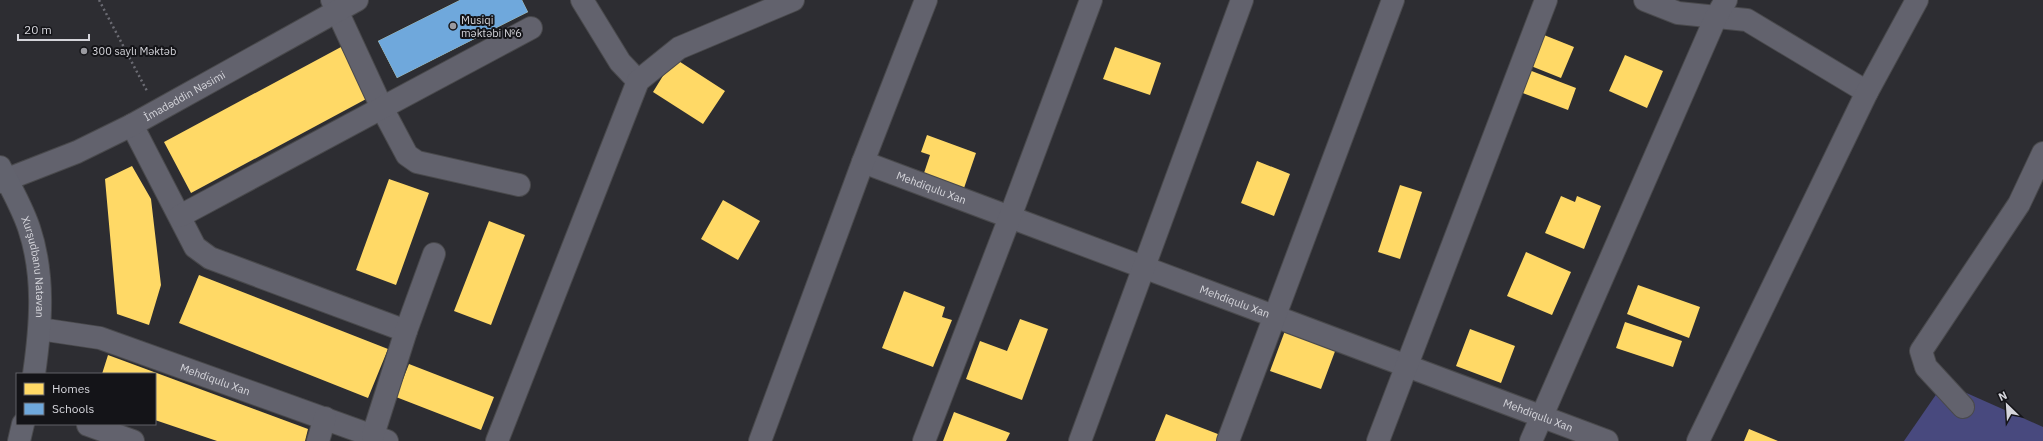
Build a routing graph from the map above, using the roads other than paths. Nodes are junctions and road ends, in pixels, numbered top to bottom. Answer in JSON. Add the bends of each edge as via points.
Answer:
{"nodes":[{"id":1,"x":357,"y":0,"type":"edge"},
{"id":2,"x":582,"y":0,"type":"edge"},
{"id":3,"x":793,"y":0,"type":"edge"},
{"id":4,"x":926,"y":0,"type":"edge"},
{"id":5,"x":1090,"y":0,"type":"edge"},
{"id":6,"x":1242,"y":0,"type":"edge"},
{"id":7,"x":1393,"y":0,"type":"edge"},
{"id":8,"x":1546,"y":0,"type":"edge"},
{"id":9,"x":1645,"y":0,"type":"edge"},
{"id":10,"x":1917,"y":0,"type":"edge"},
{"id":11,"x":335,"y":5,"type":"edge"},
{"id":12,"x":1721,"y":9,"type":"edge"},
{"id":13,"x":531,"y":28,"type":"dead end"},
{"id":14,"x":638,"y":81,"type":"junction"},
{"id":15,"x":1867,"y":92,"type":"junction"},
{"id":16,"x":382,"y":108,"type":"junction"},
{"id":17,"x":132,"y":125,"type":"junction"},
{"id":18,"x":2043,"y":153,"type":"edge"},
{"id":19,"x":863,"y":162,"type":"junction"},
{"id":20,"x":2,"y":176,"type":"edge"},
{"id":21,"x":519,"y":185,"type":"dead end"},
{"id":22,"x":180,"y":216,"type":"junction"},
{"id":23,"x":1010,"y":217,"type":"junction"},
{"id":24,"x":434,"y":254,"type":"dead end"},
{"id":25,"x":1145,"y":268,"type":"junction"},
{"id":26,"x":1274,"y":316,"type":"junction"},
{"id":27,"x":40,"y":329,"type":"junction"},
{"id":28,"x":406,"y":330,"type":"junction"},
{"id":29,"x":1406,"y":365,"type":"junction"},
{"id":30,"x":34,"y":373,"type":"edge"},
{"id":31,"x":1963,"y":407,"type":"dead end"},
{"id":32,"x":1541,"y":416,"type":"junction"},
{"id":33,"x":325,"y":418,"type":"junction"},
{"id":34,"x":23,"y":425,"type":"edge"},
{"id":35,"x":88,"y":425,"type":"dead end"},
{"id":36,"x":380,"y":438,"type":"edge"},
{"id":37,"x":19,"y":441,"type":"edge"},
{"id":38,"x":133,"y":441,"type":"edge"},
{"id":39,"x":318,"y":441,"type":"edge"},
{"id":40,"x":497,"y":441,"type":"edge"},
{"id":41,"x":760,"y":441,"type":"edge"},
{"id":42,"x":924,"y":441,"type":"edge"},
{"id":43,"x":1080,"y":441,"type":"edge"},
{"id":44,"x":1228,"y":441,"type":"edge"},
{"id":45,"x":1378,"y":441,"type":"edge"},
{"id":46,"x":1531,"y":441,"type":"edge"},
{"id":47,"x":1607,"y":441,"type":"edge"},
{"id":48,"x":1698,"y":441,"type":"edge"}],
"edges":[{"from":1,"to":11,"type":"street","name":"İmadəddin Nəsimi"},
{"from":2,"to":14,"type":"street","via":[[620,62]]},
{"from":3,"to":14,"type":"street","via":[[679,48]]},
{"from":4,"to":19,"type":"street"},
{"from":5,"to":23,"type":"street"},
{"from":6,"to":25,"type":"street"},
{"from":7,"to":26,"type":"street"},
{"from":8,"to":29,"type":"street"},
{"from":9,"to":12,"type":"street","via":[[1678,13]]},
{"from":10,"to":15,"type":"street"},
{"from":11,"to":16,"type":"street"},
{"from":11,"to":17,"type":"street","name":"İmadəddin Nəsimi"},
{"from":12,"to":15,"type":"street","via":[[1747,20]]},
{"from":12,"to":32,"type":"street"},
{"from":13,"to":16,"type":"street"},
{"from":14,"to":40,"type":"street"},
{"from":15,"to":48,"type":"street"},
{"from":16,"to":21,"type":"street","via":[[407,155],[417,162]]},
{"from":16,"to":22,"type":"street"},
{"from":17,"to":20,"type":"street","name":"İmadəddin Nəsimi","via":[[77,152]]},
{"from":17,"to":22,"type":"street"},
{"from":18,"to":31,"type":"street","via":[[2019,204],[1921,351],[1926,367]]},
{"from":19,"to":23,"type":"street","name":"Mehdiqulu Xan"},
{"from":19,"to":41,"type":"street"},
{"from":20,"to":27,"type":"main road","name":"Xurşudbanu Natəvan","via":[[29,227],[40,276]]},
{"from":22,"to":28,"type":"street","via":[[195,247],[210,258]]},
{"from":23,"to":25,"type":"street","name":"Mehdiqulu Xan"},
{"from":23,"to":42,"type":"street"},
{"from":24,"to":28,"type":"street"},
{"from":25,"to":26,"type":"street","name":"Mehdiqulu Xan"},
{"from":25,"to":43,"type":"street"},
{"from":26,"to":29,"type":"street","name":"Mehdiqulu Xan"},
{"from":26,"to":44,"type":"street"},
{"from":27,"to":30,"type":"main road","name":"Xurşudbanu Natəvan"},
{"from":27,"to":33,"type":"street","name":"Mehdiqulu Xan","via":[[100,338]]},
{"from":28,"to":36,"type":"street"},
{"from":29,"to":32,"type":"street","name":"Mehdiqulu Xan"},
{"from":29,"to":45,"type":"street"},
{"from":32,"to":46,"type":"street"},
{"from":32,"to":47,"type":"street","name":"Mehdiqulu Xan"},
{"from":33,"to":36,"type":"street","name":"Mehdiqulu Xan"},
{"from":33,"to":39,"type":"street"},
{"from":34,"to":37,"type":"main road"},
{"from":35,"to":38,"type":"street"}]}
